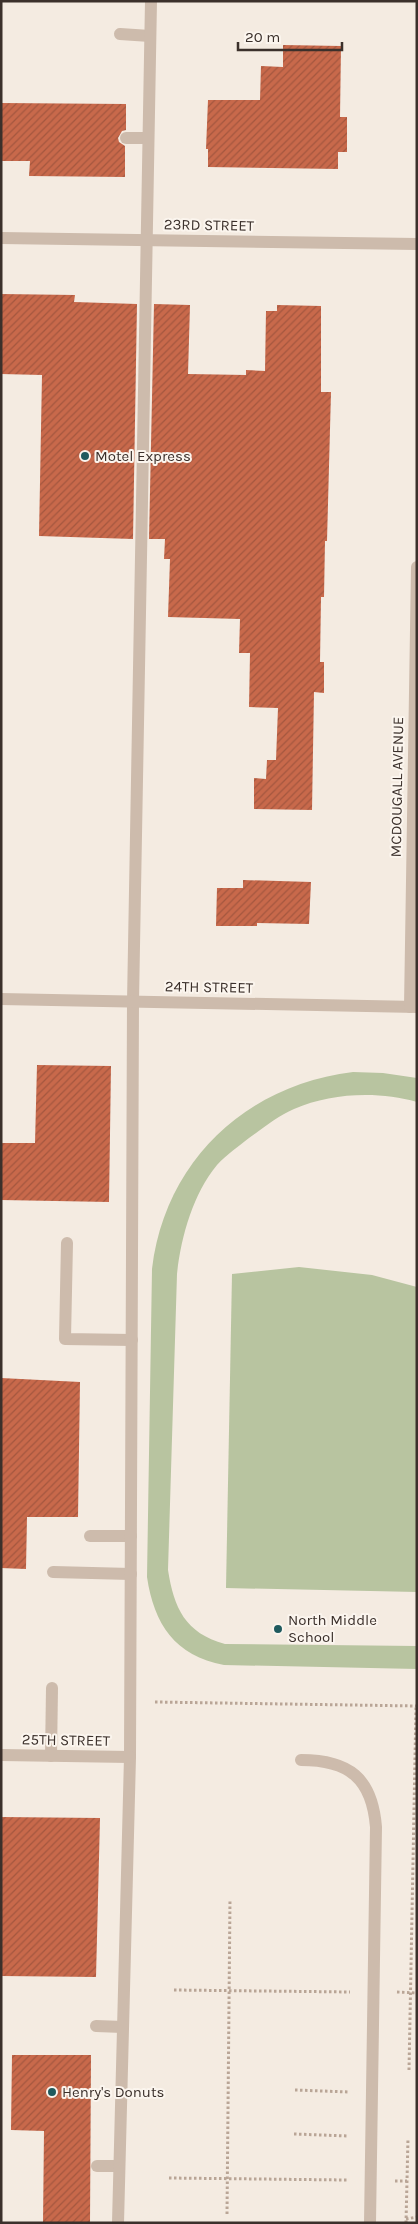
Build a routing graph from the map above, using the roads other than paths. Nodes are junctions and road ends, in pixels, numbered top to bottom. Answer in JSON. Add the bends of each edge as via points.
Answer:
{"nodes":[{"id":1,"x":151,"y":1,"type":"edge"},
{"id":2,"x":120,"y":34,"type":"dead end"},
{"id":3,"x":150,"y":36,"type":"junction"},
{"id":4,"x":126,"y":138,"type":"dead end"},
{"id":5,"x":148,"y":138,"type":"junction"},
{"id":6,"x":1,"y":238,"type":"edge"},
{"id":7,"x":146,"y":241,"type":"junction"},
{"id":8,"x":417,"y":244,"type":"edge"},
{"id":9,"x":417,"y":567,"type":"edge"},
{"id":10,"x":1,"y":1000,"type":"edge"},
{"id":11,"x":133,"y":1002,"type":"junction"},
{"id":12,"x":413,"y":1007,"type":"edge"},
{"id":13,"x":67,"y":1243,"type":"dead end"},
{"id":14,"x":132,"y":1340,"type":"junction"},
{"id":15,"x":90,"y":1536,"type":"dead end"},
{"id":16,"x":131,"y":1536,"type":"junction"},
{"id":17,"x":53,"y":1572,"type":"dead end"},
{"id":18,"x":131,"y":1574,"type":"junction"},
{"id":19,"x":52,"y":1688,"type":"dead end"},
{"id":20,"x":1,"y":1755,"type":"edge"},
{"id":21,"x":51,"y":1756,"type":"junction"},
{"id":22,"x":130,"y":1757,"type":"junction"},
{"id":23,"x":301,"y":1760,"type":"dead end"},
{"id":24,"x":96,"y":2026,"type":"dead end"},
{"id":25,"x":123,"y":2027,"type":"junction"},
{"id":26,"x":97,"y":2166,"type":"dead end"},
{"id":27,"x":120,"y":2166,"type":"junction"},
{"id":28,"x":118,"y":2223,"type":"edge"},
{"id":29,"x":370,"y":2223,"type":"edge"}],
"edges":[{"from":1,"to":3,"type":"street"},
{"from":2,"to":3,"type":"street"},
{"from":3,"to":5,"type":"street"},
{"from":4,"to":5,"type":"street"},
{"from":5,"to":7,"type":"street"},
{"from":6,"to":7,"type":"street","name":"23RD STREET"},
{"from":7,"to":8,"type":"street","name":"23RD STREET"},
{"from":7,"to":11,"type":"street"},
{"from":9,"to":12,"type":"street","name":"MCDOUGALL AVENUE"},
{"from":10,"to":11,"type":"street","name":"24TH STREET"},
{"from":11,"to":12,"type":"street","name":"24TH STREET"},
{"from":11,"to":14,"type":"street"},
{"from":13,"to":14,"type":"street","via":[[65,1339]]},
{"from":14,"to":16,"type":"street"},
{"from":15,"to":16,"type":"street"},
{"from":16,"to":18,"type":"street"},
{"from":17,"to":18,"type":"street"},
{"from":18,"to":22,"type":"street"},
{"from":19,"to":21,"type":"street"},
{"from":20,"to":21,"type":"street","name":"25TH STREET"},
{"from":21,"to":22,"type":"street","name":"25TH STREET"},
{"from":22,"to":25,"type":"street"},
{"from":23,"to":29,"type":"street","via":[[339,1764],[358,1776],[374,1806]]},
{"from":24,"to":25,"type":"street"},
{"from":25,"to":27,"type":"street"},
{"from":26,"to":27,"type":"street"},
{"from":27,"to":28,"type":"street"}]}
